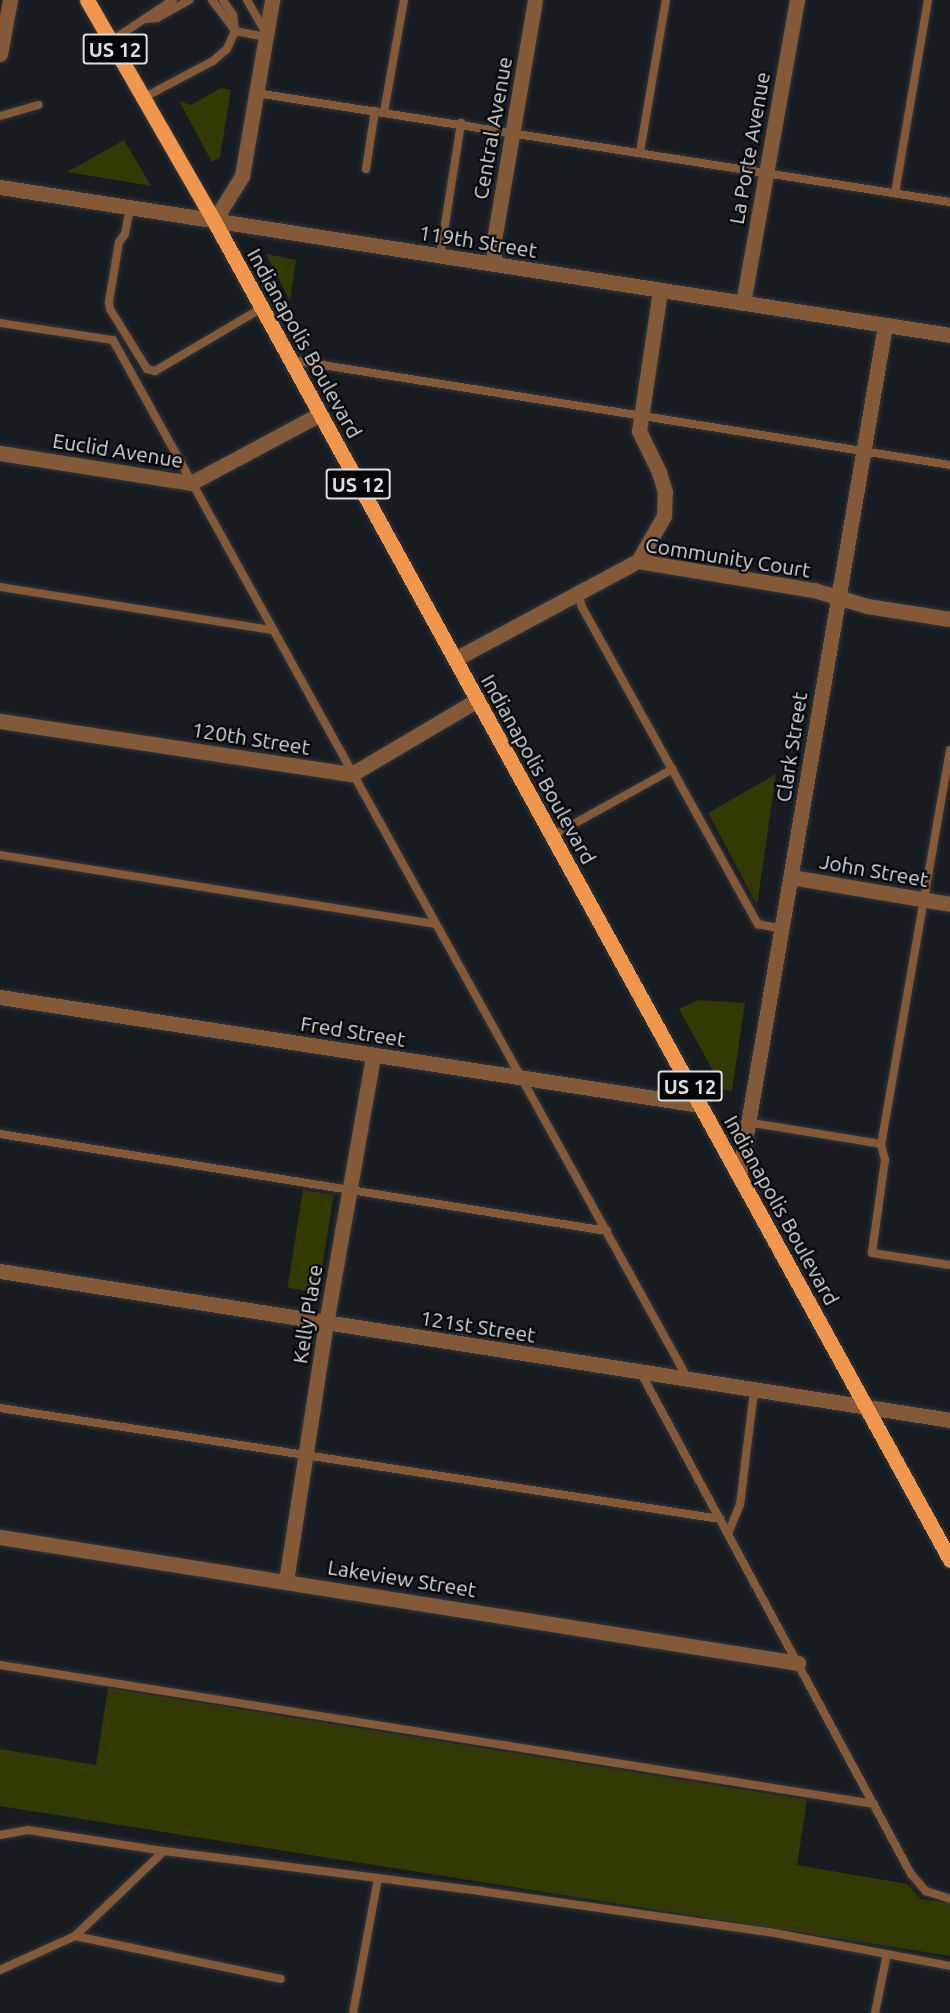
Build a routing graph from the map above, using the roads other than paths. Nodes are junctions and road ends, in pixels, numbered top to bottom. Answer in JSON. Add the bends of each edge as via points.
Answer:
{"nodes":[{"id":1,"x":10,"y":0,"type":"edge"},
{"id":2,"x":87,"y":0,"type":"edge"},
{"id":3,"x":173,"y":0,"type":"edge"},
{"id":4,"x":189,"y":0,"type":"edge"},
{"id":5,"x":212,"y":0,"type":"edge"},
{"id":6,"x":223,"y":0,"type":"edge"},
{"id":7,"x":247,"y":0,"type":"edge"},
{"id":8,"x":272,"y":0,"type":"edge"},
{"id":9,"x":404,"y":0,"type":"edge"},
{"id":10,"x":535,"y":0,"type":"edge"},
{"id":11,"x":666,"y":0,"type":"edge"},
{"id":12,"x":797,"y":0,"type":"edge"},
{"id":13,"x":928,"y":0,"type":"edge"},
{"id":14,"x":143,"y":19,"type":"junction"},
{"id":15,"x":235,"y":31,"type":"junction"},
{"id":16,"x":266,"y":36,"type":"junction"},
{"id":17,"x":111,"y":41,"type":"junction"},
{"id":18,"x":0,"y":48,"type":"edge"},
{"id":19,"x":256,"y":93,"type":"junction"},
{"id":20,"x":143,"y":98,"type":"junction"},
{"id":21,"x":38,"y":105,"type":"dead end"},
{"id":22,"x":380,"y":111,"type":"junction"},
{"id":23,"x":0,"y":116,"type":"edge"},
{"id":24,"x":461,"y":123,"type":"junction"},
{"id":25,"x":513,"y":131,"type":"junction"},
{"id":26,"x":640,"y":152,"type":"junction"},
{"id":27,"x":366,"y":169,"type":"dead end"},
{"id":28,"x":766,"y":173,"type":"junction"},
{"id":29,"x":0,"y":187,"type":"edge"},
{"id":30,"x":895,"y":193,"type":"junction"},
{"id":31,"x":950,"y":202,"type":"edge"},
{"id":32,"x":130,"y":207,"type":"junction"},
{"id":33,"x":214,"y":221,"type":"junction"},
{"id":34,"x":440,"y":256,"type":"junction"},
{"id":35,"x":494,"y":264,"type":"junction"},
{"id":36,"x":660,"y":290,"type":"junction"},
{"id":37,"x":743,"y":303,"type":"junction"},
{"id":38,"x":262,"y":308,"type":"junction"},
{"id":39,"x":0,"y":323,"type":"edge"},
{"id":40,"x":885,"y":325,"type":"junction"},
{"id":41,"x":950,"y":335,"type":"edge"},
{"id":42,"x":291,"y":360,"type":"junction"},
{"id":43,"x":320,"y":414,"type":"junction"},
{"id":44,"x":641,"y":416,"type":"junction"},
{"id":45,"x":863,"y":452,"type":"junction"},
{"id":46,"x":0,"y":453,"type":"edge"},
{"id":47,"x":950,"y":465,"type":"edge"},
{"id":48,"x":191,"y":483,"type":"junction"},
{"id":49,"x":638,"y":561,"type":"junction"},
{"id":50,"x":0,"y":587,"type":"edge"},
{"id":51,"x":578,"y":594,"type":"junction"},
{"id":52,"x":837,"y":599,"type":"junction"},
{"id":53,"x":950,"y":619,"type":"edge"},
{"id":54,"x":272,"y":630,"type":"junction"},
{"id":55,"x":455,"y":659,"type":"junction"},
{"id":56,"x":477,"y":700,"type":"junction"},
{"id":57,"x":0,"y":721,"type":"edge"},
{"id":58,"x":950,"y":750,"type":"edge"},
{"id":59,"x":949,"y":762,"type":"edge"},
{"id":60,"x":673,"y":769,"type":"junction"},
{"id":61,"x":352,"y":774,"type":"junction"},
{"id":62,"x":552,"y":836,"type":"junction"},
{"id":63,"x":0,"y":855,"type":"edge"},
{"id":64,"x":791,"y":877,"type":"junction"},
{"id":65,"x":924,"y":900,"type":"junction"},
{"id":66,"x":950,"y":904,"type":"edge"},
{"id":67,"x":436,"y":924,"type":"junction"},
{"id":68,"x":782,"y":929,"type":"junction"},
{"id":69,"x":0,"y":997,"type":"edge"},
{"id":70,"x":373,"y":1056,"type":"junction"},
{"id":71,"x":524,"y":1080,"type":"junction"},
{"id":72,"x":700,"y":1105,"type":"junction"},
{"id":73,"x":747,"y":1122,"type":"junction"},
{"id":74,"x":0,"y":1134,"type":"edge"},
{"id":75,"x":881,"y":1143,"type":"junction"},
{"id":76,"x":739,"y":1176,"type":"junction"},
{"id":77,"x":350,"y":1189,"type":"junction"},
{"id":78,"x":607,"y":1231,"type":"junction"},
{"id":79,"x":950,"y":1265,"type":"edge"},
{"id":80,"x":0,"y":1271,"type":"edge"},
{"id":81,"x":326,"y":1323,"type":"junction"},
{"id":82,"x":641,"y":1373,"type":"junction"},
{"id":83,"x":689,"y":1381,"type":"junction"},
{"id":84,"x":754,"y":1391,"type":"junction"},
{"id":85,"x":0,"y":1408,"type":"edge"},
{"id":86,"x":867,"y":1408,"type":"junction"},
{"id":87,"x":950,"y":1420,"type":"edge"},
{"id":88,"x":306,"y":1456,"type":"junction"},
{"id":89,"x":720,"y":1520,"type":"junction"},
{"id":90,"x":728,"y":1534,"type":"junction"},
{"id":91,"x":0,"y":1537,"type":"edge"},
{"id":92,"x":950,"y":1560,"type":"edge"},
{"id":93,"x":286,"y":1581,"type":"junction"},
{"id":94,"x":798,"y":1663,"type":"junction"},
{"id":95,"x":0,"y":1665,"type":"edge"},
{"id":96,"x":874,"y":1804,"type":"junction"},
{"id":97,"x":0,"y":1835,"type":"edge"},
{"id":98,"x":164,"y":1851,"type":"junction"},
{"id":99,"x":378,"y":1878,"type":"junction"},
{"id":100,"x":950,"y":1899,"type":"edge"},
{"id":101,"x":75,"y":1936,"type":"junction"},
{"id":102,"x":887,"y":1954,"type":"junction"},
{"id":103,"x":950,"y":1966,"type":"edge"},
{"id":104,"x":0,"y":1970,"type":"edge"},
{"id":105,"x":281,"y":1979,"type":"dead end"},
{"id":106,"x":353,"y":2013,"type":"edge"},
{"id":107,"x":875,"y":2013,"type":"edge"}],
"edges":[{"from":1,"to":18,"type":"street"},
{"from":2,"to":17,"type":"main road","name":"Indianapolis Boulevard","number":"US 12"},
{"from":3,"to":14,"type":"lane"},
{"from":4,"to":14,"type":"lane","via":[[157,18]]},
{"from":5,"to":15,"type":"lane"},
{"from":6,"to":15,"type":"lane","via":[[233,15]]},
{"from":7,"to":16,"type":"lane"},
{"from":8,"to":16,"type":"street"},
{"from":9,"to":22,"type":"lane"},
{"from":10,"to":25,"type":"street","name":"Central Avenue"},
{"from":11,"to":26,"type":"lane"},
{"from":12,"to":28,"type":"street","name":"La Porte Avenue"},
{"from":13,"to":30,"type":"lane"},
{"from":14,"to":17,"type":"lane"},
{"from":15,"to":16,"type":"lane"},
{"from":15,"to":20,"type":"lane","via":[[227,49],[213,61]]},
{"from":16,"to":19,"type":"street"},
{"from":17,"to":20,"type":"main road","name":"Indianapolis Boulevard","number":"US 12"},
{"from":19,"to":22,"type":"lane"},
{"from":19,"to":33,"type":"street","via":[[242,176]]},
{"from":20,"to":33,"type":"main road","name":"Indianapolis Boulevard","number":"US 12"},
{"from":21,"to":23,"type":"lane"},
{"from":22,"to":24,"type":"lane"},
{"from":22,"to":27,"type":"lane"},
{"from":24,"to":25,"type":"lane"},
{"from":24,"to":34,"type":"lane"},
{"from":25,"to":26,"type":"lane"},
{"from":25,"to":35,"type":"street","name":"Central Avenue","via":[[494,240]]},
{"from":26,"to":28,"type":"lane"},
{"from":28,"to":30,"type":"lane"},
{"from":28,"to":37,"type":"street","name":"La Porte Avenue"},
{"from":29,"to":32,"type":"street","name":"119th Street"},
{"from":30,"to":31,"type":"lane"},
{"from":32,"to":33,"type":"street","name":"119th Street"},
{"from":32,"to":38,"type":"lane","via":[[125,234],[119,242],[110,309],[147,369],[155,371]]},
{"from":33,"to":34,"type":"street","name":"119th Street"},
{"from":33,"to":38,"type":"main road","name":"Indianapolis Boulevard","number":"US 12"},
{"from":34,"to":35,"type":"street","name":"119th Street"},
{"from":35,"to":36,"type":"street","name":"119th Street"},
{"from":36,"to":37,"type":"street","name":"119th Street"},
{"from":36,"to":44,"type":"street"},
{"from":37,"to":40,"type":"street","name":"119th Street"},
{"from":38,"to":42,"type":"main road","name":"Indianapolis Boulevard","number":"US 12"},
{"from":39,"to":48,"type":"lane","via":[[113,340]]},
{"from":40,"to":41,"type":"street","name":"119th Street"},
{"from":40,"to":45,"type":"street","name":"Clark Street"},
{"from":42,"to":43,"type":"main road","name":"Indianapolis Boulevard","number":"US 12"},
{"from":42,"to":44,"type":"lane"},
{"from":43,"to":48,"type":"street","name":"Euclid Avenue"},
{"from":43,"to":55,"type":"main road","name":"Indianapolis Boulevard","number":"US 12"},
{"from":44,"to":45,"type":"lane"},
{"from":44,"to":49,"type":"street","via":[[639,431],[665,492],[664,516]]},
{"from":45,"to":47,"type":"lane"},
{"from":45,"to":52,"type":"street","name":"Clark Street"},
{"from":46,"to":48,"type":"street","name":"Euclid Avenue"},
{"from":48,"to":54,"type":"lane"},
{"from":49,"to":51,"type":"street","name":"Community Court"},
{"from":49,"to":52,"type":"street","name":"Community Court","via":[[814,590]]},
{"from":50,"to":54,"type":"lane"},
{"from":51,"to":55,"type":"street","name":"Community Court"},
{"from":51,"to":60,"type":"lane","via":[[582,608]]},
{"from":52,"to":53,"type":"street","name":"Community Court"},
{"from":52,"to":64,"type":"street","name":"Clark Street"},
{"from":54,"to":61,"type":"lane"},
{"from":55,"to":56,"type":"main road","name":"Indianapolis Boulevard","number":"US 12"},
{"from":56,"to":61,"type":"street"},
{"from":56,"to":62,"type":"main road","name":"Indianapolis Boulevard","number":"US 12"},
{"from":57,"to":61,"type":"street","name":"120th Street"},
{"from":58,"to":59,"type":"lane"},
{"from":59,"to":65,"type":"lane"},
{"from":60,"to":62,"type":"lane"},
{"from":60,"to":68,"type":"lane","via":[[758,924]]},
{"from":61,"to":67,"type":"lane"},
{"from":62,"to":72,"type":"main road","name":"Indianapolis Boulevard","number":"US 12"},
{"from":63,"to":67,"type":"lane"},
{"from":64,"to":65,"type":"street","name":"John Street"},
{"from":64,"to":68,"type":"street","name":"Clark Street"},
{"from":65,"to":66,"type":"street","name":"John Street"},
{"from":65,"to":75,"type":"lane"},
{"from":67,"to":71,"type":"lane"},
{"from":68,"to":73,"type":"street","name":"Clark Street"},
{"from":69,"to":70,"type":"street","name":"Fred Street"},
{"from":70,"to":71,"type":"street","name":"Fred Street"},
{"from":70,"to":77,"type":"street","name":"Kelly Place"},
{"from":71,"to":72,"type":"street","name":"Fred Street"},
{"from":71,"to":78,"type":"lane"},
{"from":72,"to":76,"type":"main road","name":"Indianapolis Boulevard","number":"US 12"},
{"from":73,"to":75,"type":"lane"},
{"from":73,"to":76,"type":"street","name":"Clark Street"},
{"from":74,"to":77,"type":"lane"},
{"from":75,"to":79,"type":"lane","via":[[885,1160],[872,1253]]},
{"from":76,"to":86,"type":"main road","name":"Indianapolis Boulevard","number":"US 12"},
{"from":77,"to":78,"type":"lane"},
{"from":77,"to":81,"type":"street","name":"Kelly Place"},
{"from":78,"to":83,"type":"lane"},
{"from":80,"to":81,"type":"street","name":"121st Street"},
{"from":81,"to":82,"type":"street","name":"121st Street"},
{"from":81,"to":88,"type":"street","name":"Kelly Place"},
{"from":82,"to":83,"type":"street","name":"121st Street"},
{"from":82,"to":89,"type":"lane"},
{"from":83,"to":84,"type":"street","name":"121st Street"},
{"from":84,"to":86,"type":"street","name":"121st Street"},
{"from":84,"to":90,"type":"lane","via":[[740,1505]]},
{"from":85,"to":88,"type":"lane"},
{"from":86,"to":87,"type":"street","name":"121st Street"},
{"from":86,"to":92,"type":"main road","name":"Indianapolis Boulevard","number":"US 12"},
{"from":88,"to":89,"type":"lane"},
{"from":88,"to":93,"type":"street","name":"Kelly Place"},
{"from":89,"to":90,"type":"lane"},
{"from":90,"to":94,"type":"lane"},
{"from":91,"to":93,"type":"street","name":"Lakeview Street"},
{"from":93,"to":94,"type":"street","name":"Lakeview Street"},
{"from":94,"to":96,"type":"lane"},
{"from":95,"to":96,"type":"lane"},
{"from":96,"to":100,"type":"lane","via":[[918,1884]]},
{"from":97,"to":98,"type":"lane","via":[[28,1830]]},
{"from":98,"to":99,"type":"lane"},
{"from":98,"to":101,"type":"lane"},
{"from":99,"to":102,"type":"lane","via":[[769,1932]]},
{"from":99,"to":106,"type":"lane"},
{"from":101,"to":104,"type":"lane"},
{"from":101,"to":105,"type":"lane"},
{"from":102,"to":103,"type":"lane"},
{"from":102,"to":107,"type":"lane"}]}
